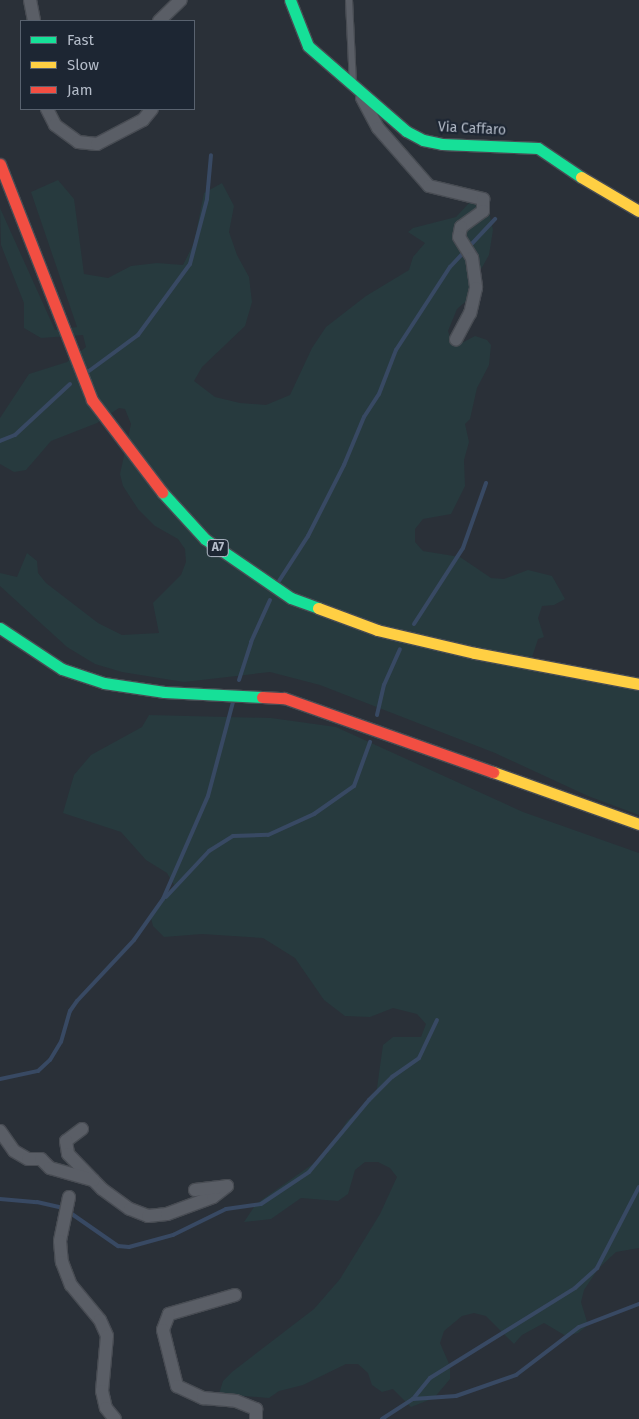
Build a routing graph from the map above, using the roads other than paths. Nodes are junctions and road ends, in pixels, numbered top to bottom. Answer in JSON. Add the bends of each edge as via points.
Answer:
{"nodes":[{"id":1,"x":30,"y":0,"type":"edge"},
{"id":2,"x":181,"y":0,"type":"edge"},
{"id":3,"x":290,"y":0,"type":"edge"},
{"id":4,"x":349,"y":0,"type":"edge"},
{"id":5,"x":34,"y":20,"type":"edge"},
{"id":6,"x":160,"y":20,"type":"edge"},
{"id":7,"x":357,"y":92,"type":"junction"},
{"id":8,"x":48,"y":110,"type":"edge"},
{"id":9,"x":151,"y":110,"type":"edge"},
{"id":10,"x":0,"y":164,"type":"edge"},
{"id":11,"x":639,"y":211,"type":"edge"},
{"id":12,"x":456,"y":339,"type":"dead end"},
{"id":13,"x":0,"y":628,"type":"edge"},
{"id":14,"x":639,"y":684,"type":"edge"},
{"id":15,"x":639,"y":824,"type":"edge"},
{"id":16,"x":82,"y":1128,"type":"dead end"},
{"id":17,"x":0,"y":1131,"type":"edge"},
{"id":18,"x":93,"y":1180,"type":"junction"},
{"id":19,"x":195,"y":1190,"type":"dead end"},
{"id":20,"x":69,"y":1196,"type":"dead end"},
{"id":21,"x":235,"y":1295,"type":"dead end"},
{"id":22,"x":115,"y":1419,"type":"edge"},
{"id":23,"x":256,"y":1419,"type":"edge"}],
"edges":[{"from":1,"to":5,"type":"street"},
{"from":2,"to":6,"type":"street"},
{"from":3,"to":7,"type":"main road","name":"Via Caffaro","via":[[308,46]]},
{"from":4,"to":7,"type":"lane"},
{"from":7,"to":11,"type":"main road","name":"Via Caffaro","via":[[423,140],[442,144],[538,148],[560,160],[591,185]]},
{"from":7,"to":12,"type":"street","via":[[378,128],[429,186],[483,199],[483,212],[461,227],[459,236],[472,258],[476,288],[470,313]]},
{"from":8,"to":9,"type":"street","via":[[55,125],[78,142],[97,144],[143,120]]},
{"from":10,"to":14,"type":"main road","number":"A7","via":[[92,400],[144,472],[205,539],[291,598],[377,630],[475,653]]},
{"from":13,"to":15,"type":"main road","via":[[62,669],[104,683],[164,692],[284,698]]},
{"from":16,"to":18,"type":"street","via":[[66,1141],[65,1146],[74,1162]]},
{"from":17,"to":18,"type":"street","via":[[14,1151],[28,1159],[40,1160],[50,1168]]},
{"from":18,"to":19,"type":"street","via":[[116,1202],[154,1217],[213,1197],[227,1186]]},
{"from":20,"to":22,"type":"street","via":[[60,1241],[62,1262],[71,1285],[100,1320],[107,1336],[102,1391],[106,1408]]},
{"from":21,"to":23,"type":"street","via":[[169,1314],[163,1330],[177,1386],[203,1398],[236,1401],[256,1409]]}]}
